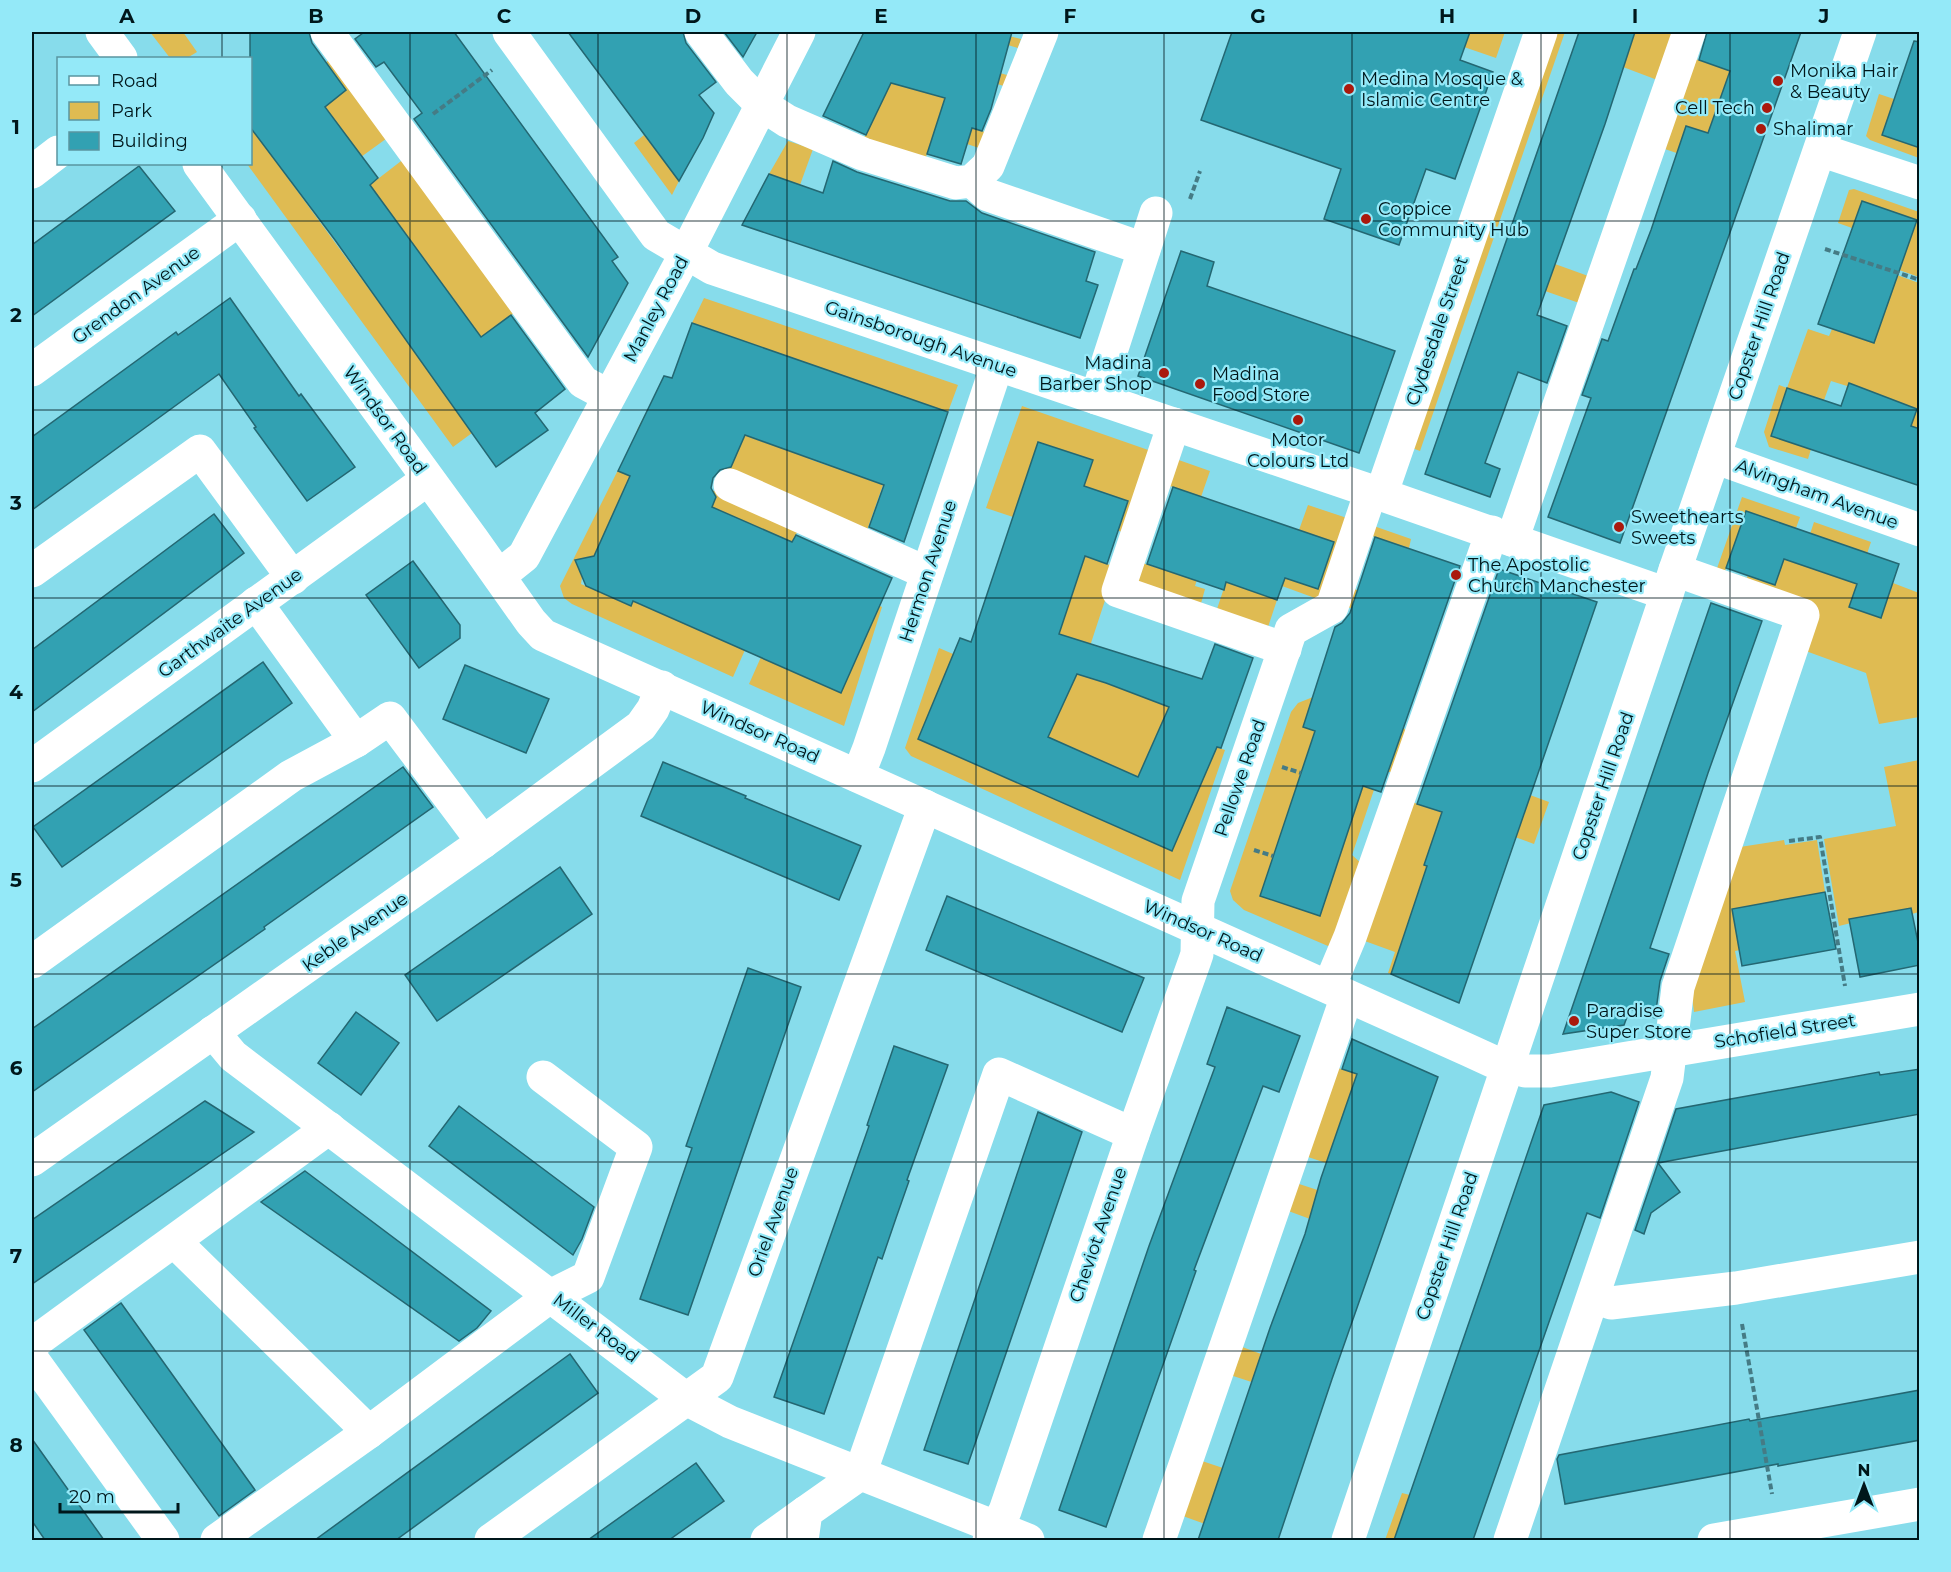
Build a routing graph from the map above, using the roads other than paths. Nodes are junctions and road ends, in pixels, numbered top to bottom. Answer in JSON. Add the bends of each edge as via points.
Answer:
{"nodes":[{"id":1,"x":102,"y":32,"type":"edge"},
{"id":2,"x":327,"y":32,"type":"edge"},
{"id":3,"x":509,"y":32,"type":"edge"},
{"id":4,"x":701,"y":32,"type":"edge"},
{"id":5,"x":799,"y":32,"type":"edge"},
{"id":6,"x":1042,"y":32,"type":"edge"},
{"id":7,"x":1541,"y":32,"type":"edge"},
{"id":8,"x":1689,"y":32,"type":"edge"},
{"id":9,"x":1860,"y":32,"type":"edge"},
{"id":10,"x":120,"y":57,"type":"edge"},
{"id":11,"x":762,"y":105,"type":"junction"},
{"id":12,"x":1820,"y":150,"type":"junction"},
{"id":13,"x":57,"y":153,"type":"edge"},
{"id":14,"x":200,"y":165,"type":"edge"},
{"id":15,"x":32,"y":172,"type":"edge"},
{"id":16,"x":972,"y":181,"type":"junction"},
{"id":17,"x":1920,"y":183,"type":"edge"},
{"id":18,"x":1156,"y":213,"type":"dead end"},
{"id":19,"x":240,"y":219,"type":"junction"},
{"id":20,"x":1144,"y":249,"type":"junction"},
{"id":21,"x":686,"y":253,"type":"junction"},
{"id":22,"x":997,"y":365,"type":"junction"},
{"id":23,"x":32,"y":370,"type":"edge"},
{"id":24,"x":609,"y":396,"type":"junction"},
{"id":25,"x":1096,"y":398,"type":"junction"},
{"id":26,"x":1174,"y":424,"type":"junction"},
{"id":27,"x":1714,"y":457,"type":"junction"},
{"id":28,"x":428,"y":479,"type":"junction"},
{"id":29,"x":730,"y":485,"type":"dead end"},
{"id":30,"x":1376,"y":493,"type":"junction"},
{"id":31,"x":1920,"y":530,"type":"edge"},
{"id":32,"x":1502,"y":536,"type":"junction"},
{"id":33,"x":32,"y":571,"type":"edge"},
{"id":34,"x":927,"y":573,"type":"junction"},
{"id":35,"x":499,"y":576,"type":"junction"},
{"id":36,"x":293,"y":578,"type":"junction"},
{"id":37,"x":1671,"y":582,"type":"junction"},
{"id":38,"x":256,"y":603,"type":"junction"},
{"id":39,"x":1288,"y":639,"type":"junction"},
{"id":40,"x":662,"y":687,"type":"junction"},
{"id":41,"x":356,"y":741,"type":"junction"},
{"id":42,"x":32,"y":766,"type":"edge"},
{"id":43,"x":858,"y":776,"type":"junction"},
{"id":44,"x":925,"y":806,"type":"junction"},
{"id":45,"x":483,"y":842,"type":"junction"},
{"id":46,"x":1197,"y":927,"type":"junction"},
{"id":47,"x":32,"y":962,"type":"edge"},
{"id":48,"x":1338,"y":992,"type":"junction"},
{"id":49,"x":1920,"y":1009,"type":"edge"},
{"id":50,"x":213,"y":1032,"type":"junction"},
{"id":51,"x":1670,"y":1050,"type":"junction"},
{"id":52,"x":1509,"y":1065,"type":"junction"},
{"id":53,"x":543,"y":1077,"type":"dead end"},
{"id":54,"x":329,"y":1128,"type":"junction"},
{"id":55,"x":1133,"y":1134,"type":"junction"},
{"id":56,"x":32,"y":1160,"type":"edge"},
{"id":57,"x":175,"y":1242,"type":"junction"},
{"id":58,"x":1920,"y":1257,"type":"edge"},
{"id":59,"x":552,"y":1295,"type":"junction"},
{"id":60,"x":1594,"y":1297,"type":"junction"},
{"id":61,"x":32,"y":1344,"type":"edge"},
{"id":62,"x":32,"y":1359,"type":"edge"},
{"id":63,"x":686,"y":1399,"type":"junction"},
{"id":64,"x":369,"y":1431,"type":"junction"},
{"id":65,"x":860,"y":1474,"type":"junction"},
{"id":66,"x":1920,"y":1504,"type":"edge"},
{"id":67,"x":804,"y":1526,"type":"edge"},
{"id":68,"x":1831,"y":1530,"type":"edge"},
{"id":69,"x":993,"y":1534,"type":"edge"},
{"id":70,"x":163,"y":1540,"type":"edge"},
{"id":71,"x":217,"y":1540,"type":"edge"},
{"id":72,"x":491,"y":1540,"type":"edge"},
{"id":73,"x":767,"y":1540,"type":"edge"},
{"id":74,"x":1028,"y":1540,"type":"edge"},
{"id":75,"x":1159,"y":1540,"type":"edge"},
{"id":76,"x":1348,"y":1540,"type":"edge"},
{"id":77,"x":1510,"y":1540,"type":"edge"},
{"id":78,"x":1714,"y":1540,"type":"edge"}],
"edges":[{"from":1,"to":10,"type":"street"},
{"from":2,"to":24,"type":"street","via":[[583,382]]},
{"from":3,"to":21,"type":"street","name":"Gainsborough Avenue","via":[[656,234]]},
{"from":4,"to":11,"type":"street"},
{"from":5,"to":11,"type":"street","name":"Manley Road"},
{"from":6,"to":16,"type":"street","via":[[988,165]]},
{"from":7,"to":30,"type":"street","name":"Clydesdale Street"},
{"from":8,"to":32,"type":"street"},
{"from":9,"to":12,"type":"street","name":"Copster Hill Road"},
{"from":11,"to":16,"type":"street","via":[[787,121],[863,154],[956,183]]},
{"from":11,"to":21,"type":"street","name":"Manley Road"},
{"from":12,"to":17,"type":"street"},
{"from":12,"to":27,"type":"street","name":"Copster Hill Road"},
{"from":13,"to":15,"type":"street"},
{"from":14,"to":19,"type":"street","name":"Windsor Road"},
{"from":16,"to":20,"type":"street","via":[[988,195]]},
{"from":18,"to":20,"type":"street"},
{"from":19,"to":23,"type":"street","name":"Grendon Avenue"},
{"from":19,"to":28,"type":"street","name":"Windsor Road"},
{"from":20,"to":25,"type":"street"},
{"from":21,"to":22,"type":"street","name":"Gainsborough Avenue","via":[[712,268]]},
{"from":21,"to":24,"type":"street","name":"Manley Road"},
{"from":22,"to":25,"type":"street","name":"Gainsborough Avenue"},
{"from":22,"to":34,"type":"street","name":"Hermon Avenue"},
{"from":24,"to":35,"type":"street","name":"Manley Road","via":[[524,556]]},
{"from":25,"to":26,"type":"street","name":"Gainsborough Avenue"},
{"from":26,"to":30,"type":"street","name":"Gainsborough Avenue"},
{"from":26,"to":39,"type":"street","via":[[1118,591]]},
{"from":27,"to":31,"type":"street","name":"Alvingham Avenue"},
{"from":27,"to":37,"type":"street","name":"Copster Hill Road"},
{"from":28,"to":35,"type":"street","name":"Windsor Road"},
{"from":28,"to":36,"type":"street","name":"Garthwaite Avenue"},
{"from":29,"to":34,"type":"street"},
{"from":30,"to":32,"type":"street","name":"Gainsborough Avenue"},
{"from":30,"to":39,"type":"street","name":"Clydesdale Street","via":[[1332,607]]},
{"from":32,"to":37,"type":"street","name":"Gainsborough Avenue"},
{"from":32,"to":48,"type":"street","via":[[1350,937]]},
{"from":33,"to":36,"type":"street","via":[[200,451]]},
{"from":34,"to":43,"type":"street","name":"Hermon Avenue"},
{"from":35,"to":40,"type":"street","name":"Windsor Road","via":[[543,635]]},
{"from":36,"to":38,"type":"street","name":"Garthwaite Avenue"},
{"from":37,"to":51,"type":"street","name":"Gainsborough Avenue","via":[[1803,615],[1678,987]]},
{"from":37,"to":52,"type":"street","name":"Copster Hill Road"},
{"from":38,"to":41,"type":"street"},
{"from":38,"to":42,"type":"street","name":"Garthwaite Avenue"},
{"from":39,"to":46,"type":"street","name":"Pellowe Road","via":[[1198,901]]},
{"from":40,"to":43,"type":"street","name":"Windsor Road"},
{"from":40,"to":45,"type":"street","name":"Keble Avenue","via":[[641,726]]},
{"from":41,"to":45,"type":"street","via":[[390,718]]},
{"from":41,"to":47,"type":"street","via":[[291,776]]},
{"from":43,"to":44,"type":"street","name":"Windsor Road"},
{"from":44,"to":46,"type":"street","name":"Windsor Road"},
{"from":44,"to":63,"type":"street","name":"Oriel Avenue","via":[[717,1377]]},
{"from":45,"to":50,"type":"street","name":"Keble Avenue"},
{"from":46,"to":48,"type":"street","name":"Windsor Road"},
{"from":46,"to":55,"type":"street","name":"Cheviot Avenue","via":[[1197,954]]},
{"from":48,"to":52,"type":"street","name":"Windsor Road"},
{"from":48,"to":75,"type":"street"},
{"from":49,"to":51,"type":"street","name":"Schofield Street"},
{"from":50,"to":54,"type":"street","name":"Miller Road","via":[[233,1056]]},
{"from":50,"to":56,"type":"street","name":"Keble Avenue"},
{"from":51,"to":52,"type":"street","name":"Schofield Street","via":[[1550,1071],[1525,1071]]},
{"from":51,"to":60,"type":"street","via":[[1667,1078]]},
{"from":52,"to":76,"type":"street","name":"Copster Hill Road"},
{"from":53,"to":59,"type":"street","via":[[636,1147],[588,1277]]},
{"from":54,"to":57,"type":"street"},
{"from":54,"to":59,"type":"street","name":"Miller Road"},
{"from":55,"to":65,"type":"street","via":[[999,1074]]},
{"from":55,"to":69,"type":"street","name":"Cheviot Avenue","via":[[1005,1511]]},
{"from":57,"to":61,"type":"street"},
{"from":57,"to":64,"type":"street"},
{"from":58,"to":60,"type":"street","via":[[1736,1288],[1611,1303]]},
{"from":59,"to":63,"type":"street","name":"Miller Road"},
{"from":59,"to":64,"type":"street"},
{"from":60,"to":77,"type":"street"},
{"from":62,"to":70,"type":"street"},
{"from":63,"to":65,"type":"street","name":"Miller Road","via":[[717,1416]]},
{"from":63,"to":72,"type":"street","name":"Oriel Avenue"},
{"from":64,"to":71,"type":"street"},
{"from":65,"to":67,"type":"street"},
{"from":65,"to":69,"type":"street","name":"Miller Road"},
{"from":66,"to":68,"type":"street"},
{"from":67,"to":73,"type":"street"},
{"from":68,"to":78,"type":"street","via":[[1778,1529]]},
{"from":69,"to":74,"type":"street","name":"Miller Road"}]}
